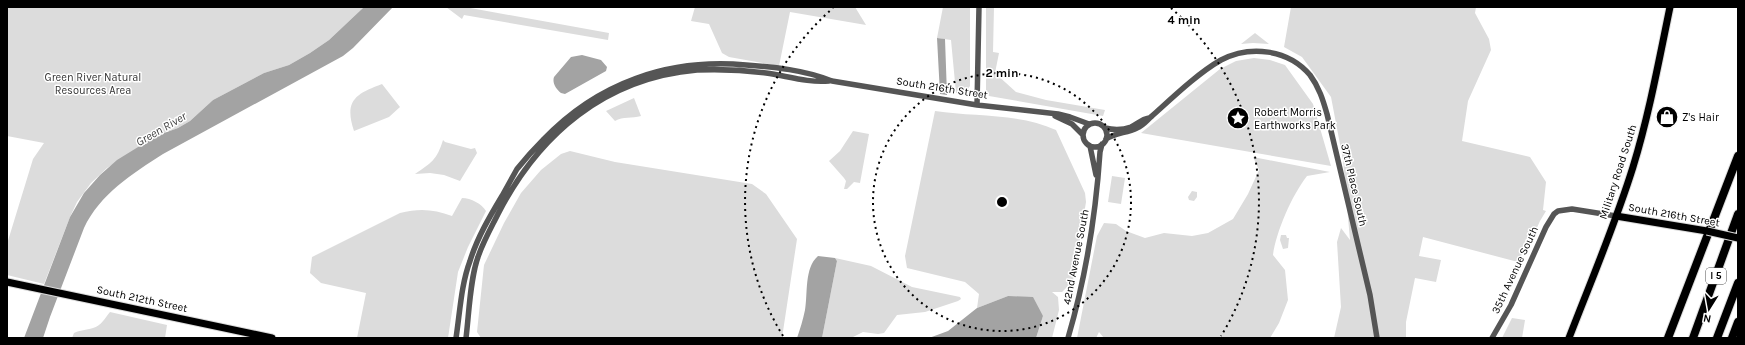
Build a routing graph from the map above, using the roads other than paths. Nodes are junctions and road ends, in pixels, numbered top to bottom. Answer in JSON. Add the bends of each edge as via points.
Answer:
{"nodes":[{"id":1,"x":979,"y":7,"type":"edge"},
{"id":2,"x":1670,"y":7,"type":"edge"},
{"id":3,"x":832,"y":81,"type":"junction"},
{"id":4,"x":977,"y":105,"type":"junction"},
{"id":5,"x":1049,"y":114,"type":"junction"},
{"id":6,"x":1149,"y":118,"type":"junction"},
{"id":7,"x":1089,"y":124,"type":"junction"},
{"id":8,"x":1105,"y":128,"type":"junction"},
{"id":9,"x":1083,"y":135,"type":"junction"},
{"id":10,"x":1106,"y":139,"type":"junction"},
{"id":11,"x":1102,"y":144,"type":"junction"},
{"id":12,"x":1090,"y":146,"type":"junction"},
{"id":13,"x":1738,"y":156,"type":"edge"},
{"id":14,"x":1097,"y":178,"type":"junction"},
{"id":15,"x":1558,"y":211,"type":"joint"},
{"id":16,"x":1738,"y":214,"type":"edge"},
{"id":17,"x":1616,"y":216,"type":"junction"},
{"id":18,"x":1738,"y":238,"type":"edge"},
{"id":19,"x":7,"y":282,"type":"edge"},
{"id":20,"x":1738,"y":283,"type":"edge"},
{"id":21,"x":1738,"y":322,"type":"edge"},
{"id":22,"x":272,"y":338,"type":"edge"},
{"id":23,"x":456,"y":338,"type":"edge"},
{"id":24,"x":466,"y":338,"type":"edge"},
{"id":25,"x":1068,"y":338,"type":"edge"},
{"id":26,"x":1377,"y":338,"type":"edge"},
{"id":27,"x":1492,"y":338,"type":"edge"},
{"id":28,"x":1568,"y":338,"type":"edge"},
{"id":29,"x":1668,"y":338,"type":"edge"},
{"id":30,"x":1693,"y":338,"type":"edge"},
{"id":31,"x":1717,"y":338,"type":"edge"},
{"id":32,"x":1732,"y":338,"type":"edge"}],
"edges":[{"from":1,"to":4,"type":"street"},
{"from":2,"to":17,"type":"main road","name":"Military Road South","via":[[1644,129]]},
{"from":3,"to":4,"type":"street","name":"South 216th Street"},
{"from":3,"to":23,"type":"street","name":"South 216th Street","via":[[818,75],[765,66],[709,63],[674,67],[636,78],[593,98],[558,124],[517,170],[478,241],[465,275]]},
{"from":3,"to":24,"type":"street","name":"South 216th Street","via":[[816,82],[732,70],[697,70],[658,76],[612,93],[577,116],[545,144],[520,175],[502,207],[482,247],[475,272]]},
{"from":4,"to":5,"type":"street","name":"South 216th Street"},
{"from":5,"to":7,"type":"street","name":"South 216th Street","via":[[1064,115]]},
{"from":5,"to":9,"type":"street","name":"South 216th Street","via":[[1072,124]]},
{"from":6,"to":8,"type":"street","via":[[1127,128]]},
{"from":6,"to":10,"type":"street","via":[[1148,122],[1137,128]]},
{"from":6,"to":26,"type":"street","name":"37th Place South","via":[[1206,70],[1239,53],[1253,51],[1279,55],[1292,61],[1309,75],[1322,96],[1370,295]]},
{"from":7,"to":8,"type":"street","via":[[1099,123]]},
{"from":7,"to":9,"type":"street"},
{"from":8,"to":10,"type":"street"},
{"from":9,"to":12,"type":"street"},
{"from":10,"to":11,"type":"street"},
{"from":11,"to":12,"type":"street"},
{"from":11,"to":14,"type":"street","name":"42nd Avenue South"},
{"from":12,"to":14,"type":"street","name":"42nd Avenue South"},
{"from":13,"to":29,"type":"highway"},
{"from":14,"to":25,"type":"street","name":"42nd Avenue South","via":[[1095,211]]},
{"from":15,"to":17,"type":"street","name":"South 216th Street","via":[[1572,209]]},
{"from":15,"to":27,"type":"street","name":"35th Avenue South","via":[[1550,219],[1510,306]]},
{"from":16,"to":30,"type":"highway","number":"I 5"},
{"from":17,"to":18,"type":"main road","name":"South 216th Street","bridge":true},
{"from":17,"to":28,"type":"main road","name":"Military Road South"},
{"from":19,"to":22,"type":"main road","name":"South 212th Street"},
{"from":20,"to":31,"type":"highway","number":"I 5"},
{"from":21,"to":32,"type":"highway"}]}
